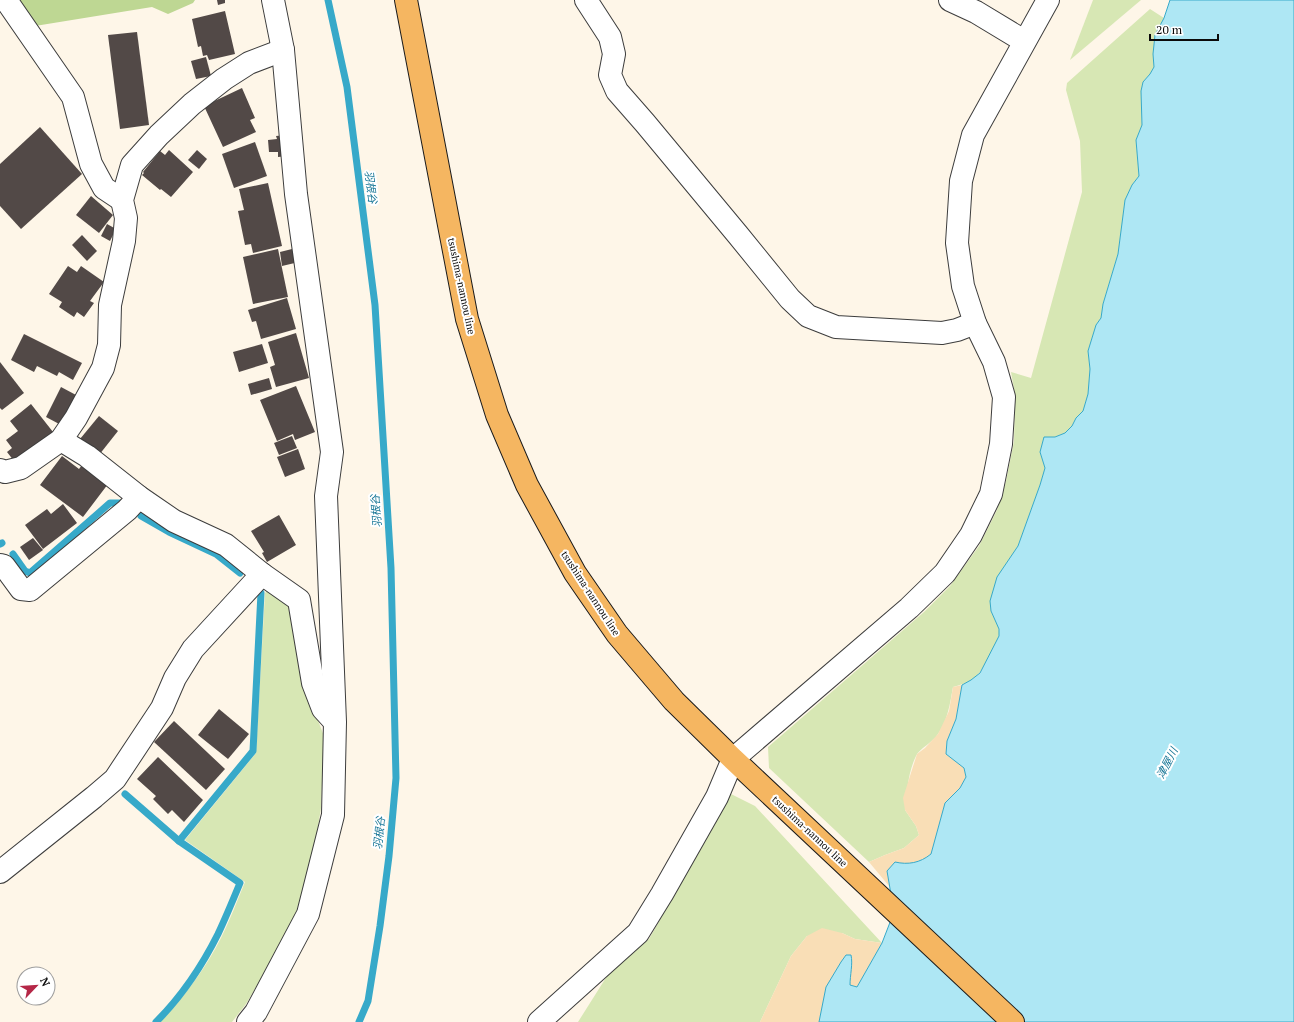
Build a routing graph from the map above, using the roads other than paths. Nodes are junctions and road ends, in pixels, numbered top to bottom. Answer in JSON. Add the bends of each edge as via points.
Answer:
{"nodes":[{"id":1,"x":6,"y":0,"type":"edge"},
{"id":2,"x":273,"y":0,"type":"edge"},
{"id":3,"x":406,"y":0,"type":"edge"},
{"id":4,"x":586,"y":0,"type":"edge"},
{"id":5,"x":950,"y":0,"type":"edge"},
{"id":6,"x":1048,"y":0,"type":"edge"},
{"id":7,"x":1024,"y":41,"type":"junction"},
{"id":8,"x":283,"y":50,"type":"junction"},
{"id":9,"x":122,"y":200,"type":"junction"},
{"id":10,"x":975,"y":323,"type":"junction"},
{"id":11,"x":61,"y":440,"type":"junction"},
{"id":12,"x":0,"y":470,"type":"edge"},
{"id":13,"x":139,"y":497,"type":"junction"},
{"id":14,"x":0,"y":565,"type":"edge"},
{"id":15,"x":262,"y":574,"type":"junction"},
{"id":16,"x":335,"y":722,"type":"junction"},
{"id":17,"x":733,"y":759,"type":"junction"},
{"id":18,"x":0,"y":872,"type":"edge"},
{"id":19,"x":248,"y":1022,"type":"edge"},
{"id":20,"x":539,"y":1022,"type":"edge"},
{"id":21,"x":1013,"y":1022,"type":"edge"}],
"edges":[{"from":1,"to":9,"type":"street","via":[[74,97],[90,164],[104,188]]},
{"from":2,"to":8,"type":"street"},
{"from":3,"to":17,"type":"main road","name":"tsushima-nannou line","via":[[468,319],[497,415],[524,478],[575,573],[617,634],[674,701]]},
{"from":4,"to":10,"type":"street","via":[[610,36],[614,54],[610,75],[617,91],[790,299],[808,316],[836,327],[942,333]]},
{"from":5,"to":7,"type":"street","via":[[976,12]]},
{"from":6,"to":7,"type":"street"},
{"from":7,"to":10,"type":"street","via":[[973,135],[961,181],[957,242],[963,286]]},
{"from":8,"to":9,"type":"street","via":[[249,63],[192,104],[132,165]]},
{"from":8,"to":16,"type":"street","via":[[296,194],[332,452],[326,496]]},
{"from":9,"to":11,"type":"street","via":[[126,218],[124,241],[110,305],[109,345],[103,368]]},
{"from":10,"to":17,"type":"street","via":[[994,362],[1004,397],[1001,444],[991,494],[971,535],[945,573],[909,608]]},
{"from":11,"to":12,"type":"street","via":[[21,468],[5,472]]},
{"from":11,"to":13,"type":"street","via":[[87,456]]},
{"from":13,"to":14,"type":"street","via":[[127,510],[30,590],[21,589],[4,566]]},
{"from":13,"to":15,"type":"street","via":[[174,521],[226,545]]},
{"from":15,"to":16,"type":"street","via":[[299,600],[313,683],[323,709]]},
{"from":15,"to":18,"type":"street","via":[[193,649],[175,678],[162,708],[115,779]]},
{"from":16,"to":19,"type":"street","via":[[333,815],[308,914],[256,1012]]},
{"from":17,"to":20,"type":"street","via":[[718,797],[638,933]]},
{"from":17,"to":21,"type":"main road","name":"tsushima-nannou line"}]}
